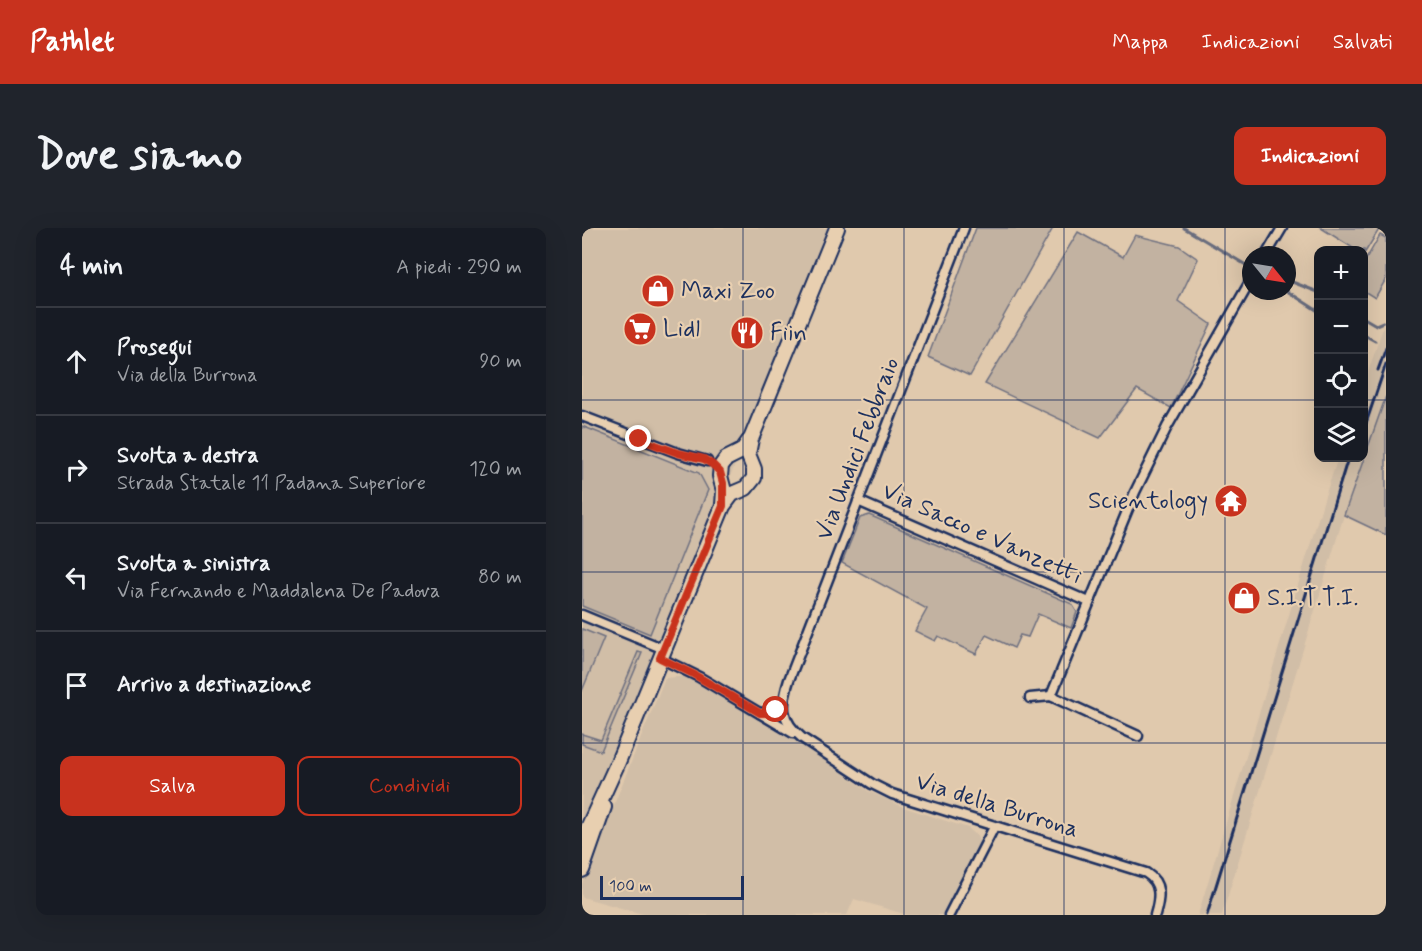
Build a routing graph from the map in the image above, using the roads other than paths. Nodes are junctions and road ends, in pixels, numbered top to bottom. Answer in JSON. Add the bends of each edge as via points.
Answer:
{"nodes":[{"id":1,"x":837,"y":228,"type":"edge"},
{"id":2,"x":964,"y":228,"type":"edge"},
{"id":3,"x":1282,"y":228,"type":"edge"},
{"id":4,"x":1271,"y":246,"type":"edge"},
{"id":5,"x":1242,"y":296,"type":"edge"},
{"id":6,"x":582,"y":416,"type":"edge"},
{"id":7,"x":751,"y":439,"type":"junction"},
{"id":8,"x":736,"y":455,"type":"junction"},
{"id":9,"x":750,"y":460,"type":"junction"},
{"id":10,"x":722,"y":472,"type":"junction"},
{"id":11,"x":737,"y":490,"type":"junction"},
{"id":12,"x":858,"y":501,"type":"junction"},
{"id":13,"x":723,"y":506,"type":"junction"},
{"id":14,"x":1089,"y":602,"type":"junction"},
{"id":15,"x":582,"y":615,"type":"edge"},
{"id":16,"x":662,"y":654,"type":"junction"},
{"id":17,"x":1051,"y":696,"type":"junction"},
{"id":18,"x":1030,"y":698,"type":"dead end"},
{"id":19,"x":783,"y":702,"type":"junction"},
{"id":20,"x":760,"y":713,"type":"junction"},
{"id":21,"x":1138,"y":736,"type":"dead end"},
{"id":22,"x":801,"y":738,"type":"junction"},
{"id":23,"x":618,"y":762,"type":"junction"},
{"id":24,"x":994,"y":827,"type":"junction"},
{"id":25,"x":582,"y":841,"type":"edge"},
{"id":26,"x":582,"y":870,"type":"edge"},
{"id":27,"x":949,"y":915,"type":"edge"},
{"id":28,"x":1155,"y":915,"type":"edge"}],
"edges":[{"from":1,"to":7,"type":"main road"},
{"from":2,"to":12,"type":"street","name":"Via Undici Febbraio"},
{"from":3,"to":4,"type":"street"},
{"from":5,"to":14,"type":"street","via":[[1161,439],[1127,508]]},
{"from":6,"to":10,"type":"street","via":[[707,461]]},
{"from":7,"to":8,"type":"main road"},
{"from":7,"to":9,"type":"main road"},
{"from":8,"to":9,"type":"main road"},
{"from":8,"to":10,"type":"main road","via":[[728,458]]},
{"from":9,"to":11,"type":"main road","via":[[754,478],[746,488]]},
{"from":10,"to":11,"type":"main road","via":[[729,488]]},
{"from":10,"to":13,"type":"main road"},
{"from":11,"to":13,"type":"main road"},
{"from":12,"to":14,"type":"street","name":"Via Sacco e Vanzetti"},
{"from":12,"to":19,"type":"street","name":"Via Undici Febbraio"},
{"from":13,"to":16,"type":"main road"},
{"from":14,"to":17,"type":"street"},
{"from":15,"to":16,"type":"street","name":"Via della Burrona"},
{"from":16,"to":20,"type":"street","name":"Via della Burrona"},
{"from":16,"to":23,"type":"main road"},
{"from":17,"to":18,"type":"street"},
{"from":17,"to":21,"type":"street"},
{"from":19,"to":20,"type":"street","via":[[772,712]]},
{"from":19,"to":22,"type":"street","name":"Via della Burrona","via":[[788,724]]},
{"from":20,"to":22,"type":"street","name":"Via della Burrona"},
{"from":22,"to":24,"type":"street","name":"Via della Burrona","via":[[884,791]]},
{"from":23,"to":25,"type":"main road"},
{"from":23,"to":26,"type":"main road"},
{"from":24,"to":27,"type":"street"},
{"from":24,"to":28,"type":"street","name":"Via della Burrona","via":[[1146,873],[1159,887]]}]}
